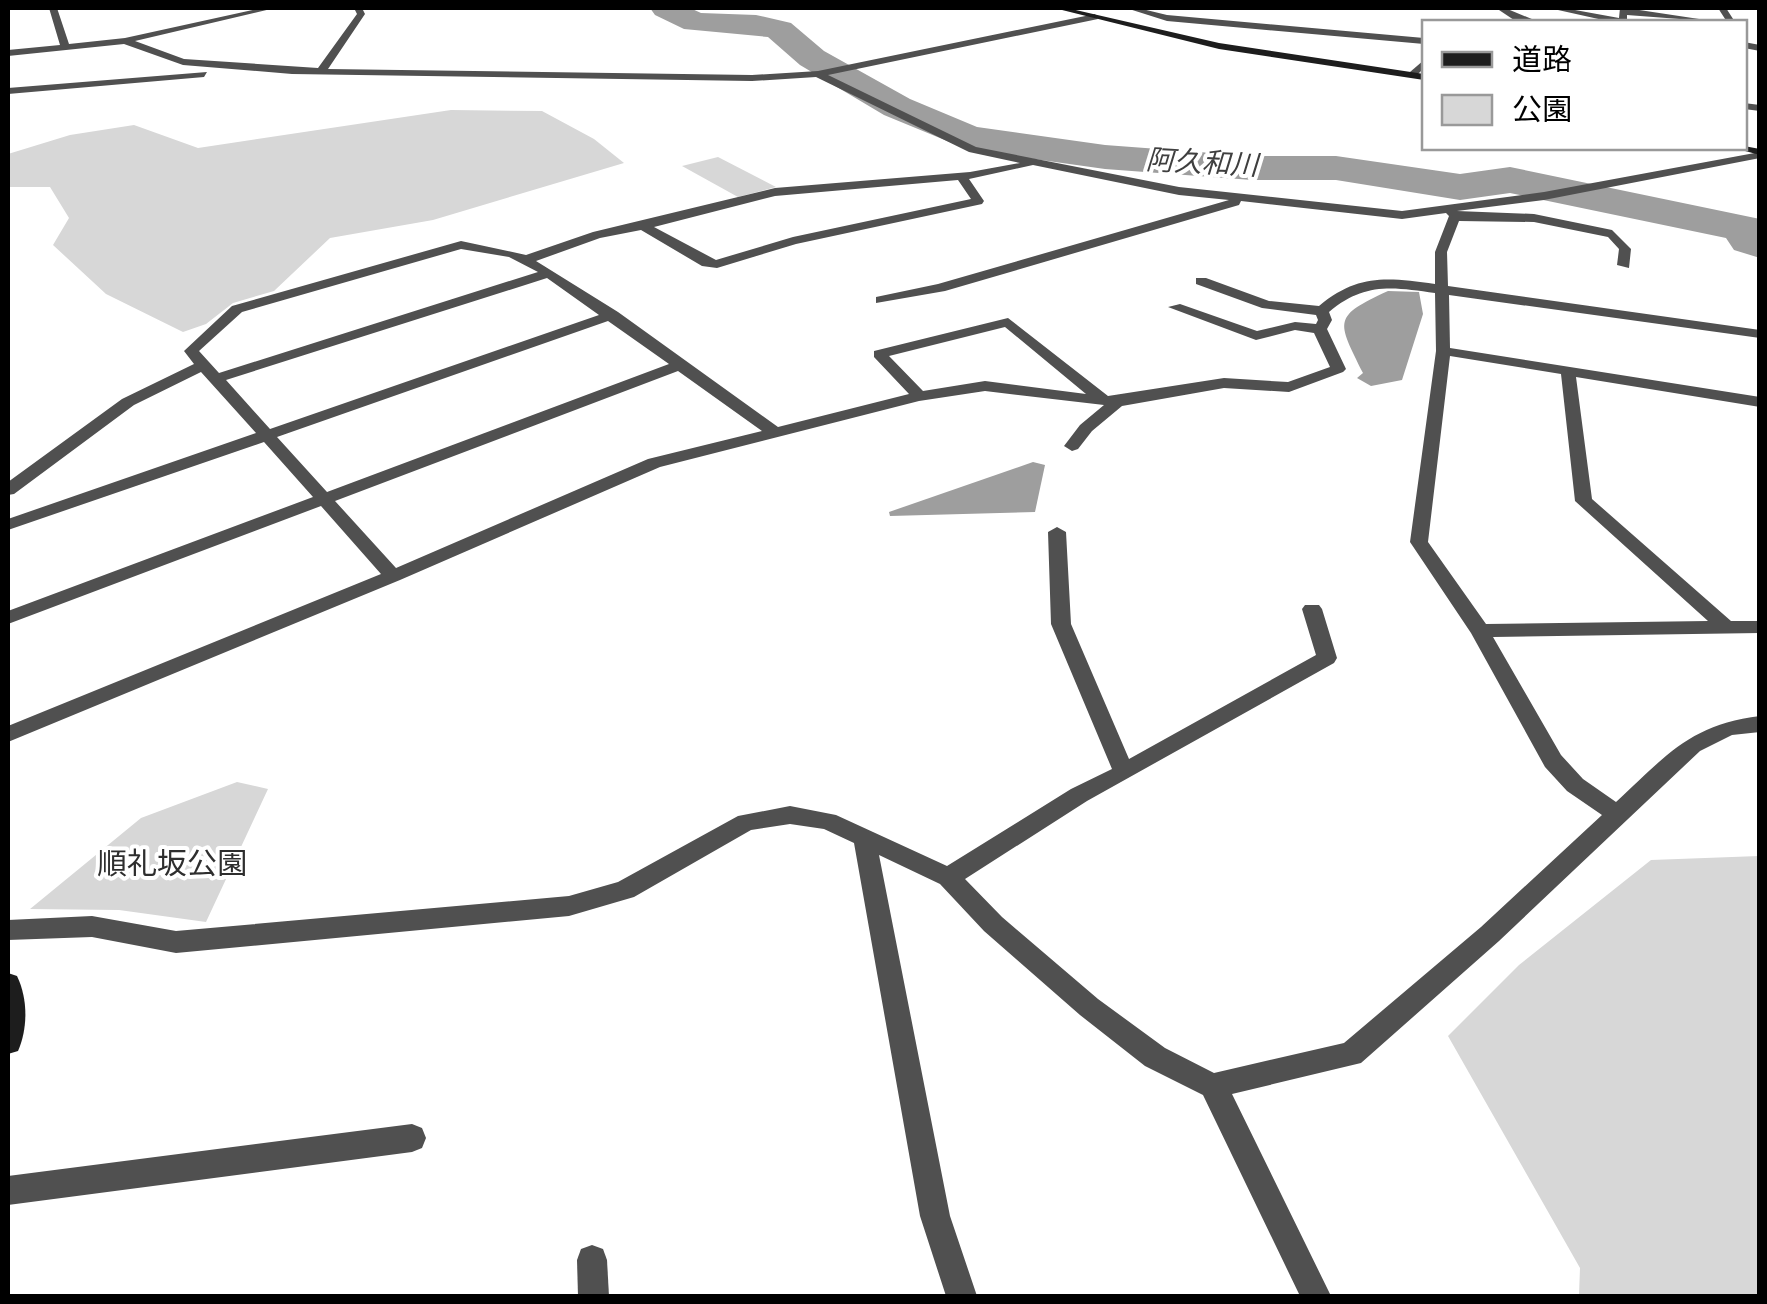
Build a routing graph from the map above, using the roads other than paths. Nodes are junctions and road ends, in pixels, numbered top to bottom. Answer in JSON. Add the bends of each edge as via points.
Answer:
{"nodes":[{"id":1,"x":52,"y":8,"type":"edge"},
{"id":2,"x":272,"y":8,"type":"edge"},
{"id":3,"x":358,"y":8,"type":"edge"},
{"id":4,"x":1058,"y":8,"type":"edge"},
{"id":5,"x":1130,"y":8,"type":"edge"},
{"id":6,"x":1500,"y":8,"type":"edge"},
{"id":7,"x":1553,"y":8,"type":"edge"},
{"id":8,"x":1623,"y":10,"type":"edge"},
{"id":9,"x":1095,"y":17,"type":"junction"},
{"id":10,"x":1517,"y":18,"type":"junction"},
{"id":11,"x":1511,"y":20,"type":"edge"},
{"id":12,"x":1526,"y":20,"type":"edge"},
{"id":13,"x":1613,"y":20,"type":"edge"},
{"id":14,"x":1700,"y":20,"type":"edge"},
{"id":15,"x":124,"y":40,"type":"junction"},
{"id":16,"x":1422,"y":40,"type":"edge"},
{"id":17,"x":66,"y":47,"type":"junction"},
{"id":18,"x":8,"y":53,"type":"edge"},
{"id":19,"x":260,"y":68,"type":"junction"},
{"id":20,"x":321,"y":71,"type":"junction"},
{"id":21,"x":823,"y":73,"type":"junction"},
{"id":22,"x":1419,"y":76,"type":"edge"},
{"id":23,"x":8,"y":91,"type":"edge"},
{"id":24,"x":1760,"y":154,"type":"edge"},
{"id":25,"x":1034,"y":162,"type":"junction"},
{"id":26,"x":961,"y":175,"type":"junction"},
{"id":27,"x":1247,"y":199,"type":"junction"},
{"id":28,"x":1451,"y":212,"type":"junction"},
{"id":29,"x":643,"y":226,"type":"junction"},
{"id":30,"x":524,"y":260,"type":"junction"},
{"id":31,"x":1624,"y":265,"type":"dead end"},
{"id":32,"x":549,"y":273,"type":"junction"},
{"id":33,"x":1201,"y":281,"type":"dead end"},
{"id":34,"x":1442,"y":289,"type":"junction"},
{"id":35,"x":881,"y":300,"type":"dead end"},
{"id":36,"x":1175,"y":307,"type":"dead end"},
{"id":37,"x":1322,"y":311,"type":"junction"},
{"id":38,"x":613,"y":316,"type":"junction"},
{"id":39,"x":1320,"y":329,"type":"junction"},
{"id":40,"x":1760,"y":334,"type":"edge"},
{"id":41,"x":1443,"y":351,"type":"junction"},
{"id":42,"x":680,"y":365,"type":"junction"},
{"id":43,"x":211,"y":371,"type":"junction"},
{"id":44,"x":1568,"y":372,"type":"junction"},
{"id":45,"x":919,"y":396,"type":"junction"},
{"id":46,"x":1111,"y":402,"type":"junction"},
{"id":47,"x":1760,"y":402,"type":"edge"},
{"id":48,"x":776,"y":433,"type":"junction"},
{"id":49,"x":268,"y":435,"type":"junction"},
{"id":50,"x":1072,"y":446,"type":"dead end"},
{"id":51,"x":8,"y":490,"type":"edge"},
{"id":52,"x":325,"y":500,"type":"junction"},
{"id":53,"x":8,"y":525,"type":"edge"},
{"id":54,"x":1057,"y":532,"type":"dead end"},
{"id":55,"x":393,"y":576,"type":"junction"},
{"id":56,"x":1312,"y":609,"type":"dead end"},
{"id":57,"x":8,"y":618,"type":"edge"},
{"id":58,"x":1760,"y":627,"type":"edge"},
{"id":59,"x":1727,"y":628,"type":"junction"},
{"id":60,"x":1480,"y":631,"type":"junction"},
{"id":61,"x":1760,"y":724,"type":"edge"},
{"id":62,"x":8,"y":734,"type":"edge"},
{"id":63,"x":1124,"y":772,"type":"junction"},
{"id":64,"x":1617,"y":814,"type":"junction"},
{"id":65,"x":864,"y":836,"type":"junction"},
{"id":66,"x":948,"y":877,"type":"junction"},
{"id":67,"x":8,"y":930,"type":"edge"},
{"id":68,"x":8,"y":984,"type":"edge"},
{"id":69,"x":8,"y":1042,"type":"edge"},
{"id":70,"x":1213,"y":1086,"type":"junction"},
{"id":71,"x":412,"y":1138,"type":"dead end"},
{"id":72,"x":8,"y":1191,"type":"edge"},
{"id":73,"x":592,"y":1260,"type":"dead end"},
{"id":74,"x":594,"y":1296,"type":"edge"},
{"id":75,"x":960,"y":1296,"type":"edge"},
{"id":76,"x":1316,"y":1296,"type":"edge"}],
"edges":[{"from":1,"to":17,"type":"street"},
{"from":2,"to":15,"type":"street"},
{"from":3,"to":20,"type":"street","via":[[356,23]]},
{"from":4,"to":9,"type":"main road"},
{"from":5,"to":16,"type":"street","via":[[1167,18]]},
{"from":6,"to":10,"type":"street"},
{"from":7,"to":13,"type":"street"},
{"from":8,"to":14,"type":"street"},
{"from":9,"to":21,"type":"street"},
{"from":9,"to":22,"type":"main road","via":[[1219,46]]},
{"from":10,"to":11,"type":"street"},
{"from":10,"to":12,"type":"street"},
{"from":15,"to":17,"type":"street"},
{"from":15,"to":19,"type":"street","via":[[183,62]]},
{"from":17,"to":18,"type":"street"},
{"from":19,"to":20,"type":"street"},
{"from":19,"to":23,"type":"street"},
{"from":20,"to":21,"type":"street","via":[[752,78]]},
{"from":21,"to":25,"type":"street","via":[[940,137]]},
{"from":24,"to":28,"type":"street"},
{"from":25,"to":26,"type":"street"},
{"from":25,"to":27,"type":"street"},
{"from":26,"to":29,"type":"street","via":[[775,192]]},
{"from":26,"to":29,"type":"street","via":[[978,201],[718,264]]},
{"from":27,"to":28,"type":"street","via":[[1402,215]]},
{"from":27,"to":35,"type":"street"},
{"from":28,"to":31,"type":"street","via":[[1534,218],[1612,234],[1625,249]]},
{"from":28,"to":34,"type":"street","via":[[1441,252]]},
{"from":29,"to":30,"type":"street"},
{"from":30,"to":32,"type":"street"},
{"from":30,"to":43,"type":"street","via":[[461,245],[237,309],[191,351]]},
{"from":32,"to":38,"type":"street"},
{"from":32,"to":43,"type":"street"},
{"from":33,"to":37,"type":"street","via":[[1266,305]]},
{"from":34,"to":37,"type":"street","via":[[1381,281]]},
{"from":34,"to":40,"type":"street"},
{"from":34,"to":41,"type":"street"},
{"from":36,"to":39,"type":"street","via":[[1256,336],[1295,326]]},
{"from":37,"to":39,"type":"street"},
{"from":38,"to":42,"type":"street"},
{"from":38,"to":49,"type":"street"},
{"from":39,"to":46,"type":"street","via":[[1338,369],[1289,386],[1224,382]]},
{"from":41,"to":44,"type":"street"},
{"from":41,"to":60,"type":"street","via":[[1419,542]]},
{"from":42,"to":48,"type":"street"},
{"from":42,"to":52,"type":"street"},
{"from":43,"to":49,"type":"street"},
{"from":43,"to":51,"type":"street","via":[[128,402]]},
{"from":44,"to":47,"type":"street"},
{"from":44,"to":59,"type":"street","via":[[1584,500]]},
{"from":45,"to":46,"type":"street","via":[[985,386]]},
{"from":45,"to":46,"type":"street","via":[[880,354],[1008,322]]},
{"from":45,"to":48,"type":"street"},
{"from":46,"to":50,"type":"street"},
{"from":48,"to":55,"type":"street","via":[[654,463]]},
{"from":49,"to":52,"type":"street"},
{"from":49,"to":53,"type":"street"},
{"from":52,"to":55,"type":"street"},
{"from":52,"to":57,"type":"street"},
{"from":54,"to":63,"type":"street","via":[[1061,624]]},
{"from":55,"to":62,"type":"street"},
{"from":56,"to":63,"type":"street","via":[[1327,658]]},
{"from":58,"to":59,"type":"street"},
{"from":59,"to":60,"type":"street"},
{"from":60,"to":64,"type":"street","via":[[1553,761]]},
{"from":61,"to":64,"type":"street","via":[[1728,728],[1692,745]]},
{"from":63,"to":66,"type":"street"},
{"from":64,"to":70,"type":"street","via":[[1350,1054]]},
{"from":65,"to":66,"type":"street"},
{"from":65,"to":67,"type":"street","via":[[790,814],[746,822],[625,890],[569,906],[176,942],[119,926],[61,922]]},
{"from":65,"to":75,"type":"street","via":[[936,1216]]},
{"from":66,"to":70,"type":"street","via":[[1089,1007],[1155,1057]]},
{"from":68,"to":69,"type":"main road"},
{"from":70,"to":76,"type":"street"},
{"from":71,"to":72,"type":"street"},
{"from":73,"to":74,"type":"street"}]}
